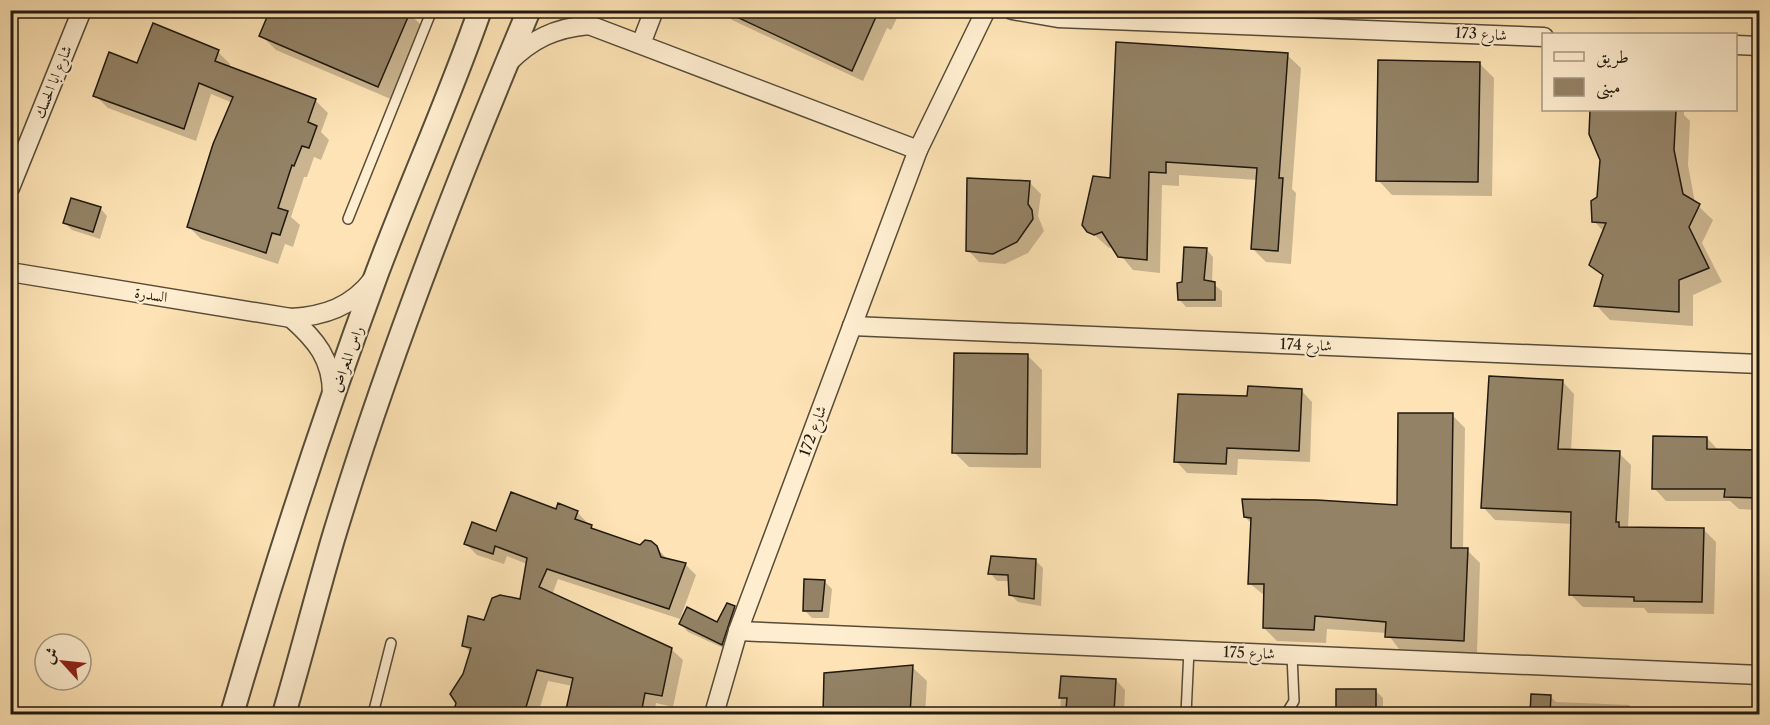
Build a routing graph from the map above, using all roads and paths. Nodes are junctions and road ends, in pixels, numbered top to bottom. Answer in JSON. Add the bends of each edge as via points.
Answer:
{"nodes":[{"id":1,"x":82,"y":10,"type":"edge"},
{"id":2,"x":432,"y":10,"type":"edge"},
{"id":3,"x":480,"y":10,"type":"edge"},
{"id":4,"x":529,"y":10,"type":"edge"},
{"id":5,"x":654,"y":10,"type":"edge"},
{"id":6,"x":986,"y":10,"type":"edge"},
{"id":7,"x":1012,"y":10,"type":"edge"},
{"id":8,"x":584,"y":18,"type":"edge"},
{"id":9,"x":1348,"y":19,"type":"edge"},
{"id":10,"x":1542,"y":37,"type":"edge"},
{"id":11,"x":641,"y":44,"type":"junction"},
{"id":12,"x":1737,"y":45,"type":"edge"},
{"id":13,"x":1760,"y":46,"type":"edge"},
{"id":14,"x":506,"y":65,"type":"junction"},
{"id":15,"x":918,"y":150,"type":"junction"},
{"id":16,"x":10,"y":188,"type":"edge"},
{"id":17,"x":348,"y":219,"type":"dead end"},
{"id":18,"x":10,"y":272,"type":"edge"},
{"id":19,"x":377,"y":273,"type":"junction"},
{"id":20,"x":291,"y":318,"type":"junction"},
{"id":21,"x":852,"y":326,"type":"junction"},
{"id":22,"x":1760,"y":364,"type":"edge"},
{"id":23,"x":332,"y":400,"type":"junction"},
{"id":24,"x":738,"y":631,"type":"junction"},
{"id":25,"x":391,"y":644,"type":"dead end"},
{"id":26,"x":1190,"y":650,"type":"junction"},
{"id":27,"x":1293,"y":655,"type":"junction"},
{"id":28,"x":1760,"y":675,"type":"edge"},
{"id":29,"x":232,"y":714,"type":"edge"},
{"id":30,"x":284,"y":714,"type":"edge"},
{"id":31,"x":373,"y":714,"type":"edge"},
{"id":32,"x":714,"y":714,"type":"edge"},
{"id":33,"x":1186,"y":714,"type":"edge"},
{"id":34,"x":1208,"y":714,"type":"edge"},
{"id":35,"x":1286,"y":714,"type":"edge"}],
"edges":[{"from":1,"to":16,"type":"street","name":"شارع ابا الحسك"},
{"from":2,"to":17,"type":"lane"},
{"from":3,"to":19,"type":"street","name":"راس المعراض"},
{"from":4,"to":14,"type":"street"},
{"from":5,"to":11,"type":"street"},
{"from":6,"to":15,"type":"street","name":"شارع 172"},
{"from":7,"to":9,"type":"street","name":"شارع 173","via":[[1058,18]]},
{"from":8,"to":11,"type":"street"},
{"from":8,"to":14,"type":"street","via":[[542,36]]},
{"from":9,"to":10,"type":"street","name":"شارع 173"},
{"from":11,"to":15,"type":"street"},
{"from":12,"to":13,"type":"street"},
{"from":14,"to":30,"type":"street","via":[[447,211],[382,393],[333,538]]},
{"from":15,"to":21,"type":"street","name":"شارع 172"},
{"from":18,"to":20,"type":"street","name":"السدرة"},
{"from":19,"to":20,"type":"street","name":"السدرة","via":[[358,296],[332,312]]},
{"from":19,"to":23,"type":"street","name":"راس المعراض"},
{"from":20,"to":23,"type":"street","via":[[325,354],[332,376]]},
{"from":21,"to":22,"type":"street","name":"شارع 174"},
{"from":21,"to":24,"type":"street","name":"شارع 172"},
{"from":23,"to":29,"type":"street","name":"راس المعراض","via":[[272,576]]},
{"from":24,"to":26,"type":"street","name":"شارع 175"},
{"from":24,"to":32,"type":"street","name":"شارع 172"},
{"from":25,"to":31,"type":"lane"},
{"from":26,"to":27,"type":"street","name":"شارع 175"},
{"from":26,"to":33,"type":"lane"},
{"from":27,"to":28,"type":"street","name":"شارع 175"},
{"from":27,"to":35,"type":"lane","via":[[1294,701]]},
{"from":33,"to":34,"type":"lane"}]}
